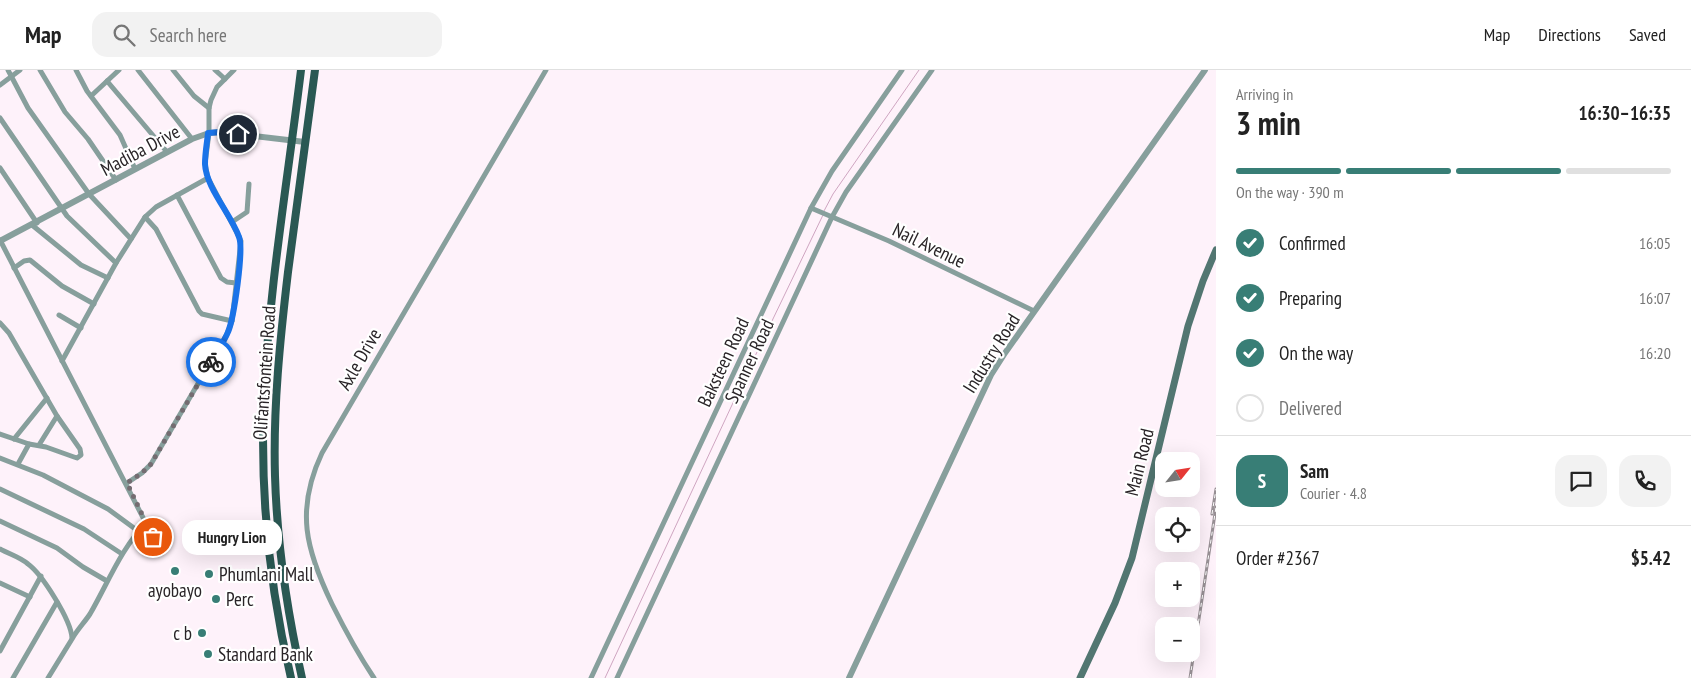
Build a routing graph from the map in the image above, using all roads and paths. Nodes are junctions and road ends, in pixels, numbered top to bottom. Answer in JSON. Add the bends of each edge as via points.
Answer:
{"nodes":[{"id":1,"x":8,"y":70,"type":"edge"},
{"id":2,"x":20,"y":70,"type":"edge"},
{"id":3,"x":40,"y":70,"type":"edge"},
{"id":4,"x":76,"y":70,"type":"edge"},
{"id":5,"x":119,"y":70,"type":"edge"},
{"id":6,"x":138,"y":70,"type":"edge"},
{"id":7,"x":173,"y":70,"type":"edge"},
{"id":8,"x":215,"y":70,"type":"edge"},
{"id":9,"x":234,"y":70,"type":"edge"},
{"id":10,"x":301,"y":70,"type":"edge"},
{"id":11,"x":315,"y":70,"type":"edge"},
{"id":12,"x":546,"y":70,"type":"edge"},
{"id":13,"x":902,"y":70,"type":"edge"},
{"id":14,"x":932,"y":70,"type":"edge"},
{"id":15,"x":1205,"y":70,"type":"edge"},
{"id":16,"x":12,"y":78,"type":"junction"},
{"id":17,"x":225,"y":79,"type":"junction"},
{"id":18,"x":107,"y":81,"type":"junction"},
{"id":19,"x":0,"y":85,"type":"edge"},
{"id":20,"x":91,"y":96,"type":"junction"},
{"id":21,"x":209,"y":108,"type":"junction"},
{"id":22,"x":0,"y":118,"type":"edge"},
{"id":23,"x":208,"y":133,"type":"junction"},
{"id":24,"x":192,"y":139,"type":"junction"},
{"id":25,"x":292,"y":141,"type":"junction"},
{"id":26,"x":305,"y":142,"type":"junction"},
{"id":27,"x":167,"y":152,"type":"junction"},
{"id":28,"x":0,"y":168,"type":"edge"},
{"id":29,"x":135,"y":169,"type":"junction"},
{"id":30,"x":208,"y":178,"type":"junction"},
{"id":31,"x":116,"y":180,"type":"junction"},
{"id":32,"x":249,"y":184,"type":"dead end"},
{"id":33,"x":89,"y":194,"type":"junction"},
{"id":34,"x":177,"y":195,"type":"junction"},
{"id":35,"x":63,"y":208,"type":"junction"},
{"id":36,"x":810,"y":208,"type":"junction"},
{"id":37,"x":145,"y":217,"type":"junction"},
{"id":38,"x":832,"y":217,"type":"junction"},
{"id":39,"x":232,"y":222,"type":"junction"},
{"id":40,"x":34,"y":224,"type":"junction"},
{"id":41,"x":131,"y":239,"type":"junction"},
{"id":42,"x":0,"y":240,"type":"edge"},
{"id":43,"x":1216,"y":250,"type":"edge"},
{"id":44,"x":116,"y":263,"type":"junction"},
{"id":45,"x":14,"y":268,"type":"junction"},
{"id":46,"x":108,"y":278,"type":"junction"},
{"id":47,"x":236,"y":283,"type":"junction"},
{"id":48,"x":94,"y":304,"type":"junction"},
{"id":49,"x":1034,"y":311,"type":"junction"},
{"id":50,"x":59,"y":315,"type":"dead end"},
{"id":51,"x":232,"y":320,"type":"junction"},
{"id":52,"x":0,"y":323,"type":"edge"},
{"id":53,"x":81,"y":328,"type":"junction"},
{"id":54,"x":62,"y":361,"type":"junction"},
{"id":55,"x":47,"y":398,"type":"junction"},
{"id":56,"x":57,"y":416,"type":"junction"},
{"id":57,"x":0,"y":434,"type":"edge"},
{"id":58,"x":14,"y":439,"type":"junction"},
{"id":59,"x":29,"y":444,"type":"junction"},
{"id":60,"x":39,"y":445,"type":"junction"},
{"id":61,"x":0,"y":458,"type":"edge"},
{"id":62,"x":18,"y":464,"type":"junction"},
{"id":63,"x":127,"y":483,"type":"junction"},
{"id":64,"x":0,"y":489,"type":"edge"},
{"id":65,"x":0,"y":521,"type":"edge"},
{"id":66,"x":146,"y":522,"type":"junction"},
{"id":67,"x":138,"y":531,"type":"junction"},
{"id":68,"x":153,"y":537,"type":"dead end"},
{"id":69,"x":0,"y":549,"type":"edge"},
{"id":70,"x":122,"y":554,"type":"junction"},
{"id":71,"x":41,"y":576,"type":"junction"},
{"id":72,"x":107,"y":581,"type":"junction"},
{"id":73,"x":0,"y":583,"type":"edge"},
{"id":74,"x":30,"y":596,"type":"junction"},
{"id":75,"x":57,"y":602,"type":"junction"},
{"id":76,"x":72,"y":638,"type":"junction"},
{"id":77,"x":0,"y":651,"type":"edge"},
{"id":78,"x":13,"y":678,"type":"edge"},
{"id":79,"x":48,"y":678,"type":"edge"},
{"id":80,"x":291,"y":678,"type":"edge"},
{"id":81,"x":302,"y":678,"type":"edge"},
{"id":82,"x":374,"y":678,"type":"edge"},
{"id":83,"x":591,"y":678,"type":"edge"},
{"id":84,"x":617,"y":678,"type":"edge"},
{"id":85,"x":849,"y":678,"type":"edge"},
{"id":86,"x":1080,"y":678,"type":"edge"}],
"edges":[{"from":1,"to":16,"type":"street"},
{"from":2,"to":16,"type":"street"},
{"from":3,"to":31,"type":"street","via":[[65,112]]},
{"from":4,"to":20,"type":"street"},
{"from":5,"to":18,"type":"street"},
{"from":6,"to":24,"type":"street"},
{"from":7,"to":21,"type":"street","via":[[194,96]]},
{"from":8,"to":17,"type":"street"},
{"from":9,"to":17,"type":"street"},
{"from":10,"to":25,"type":"main road","name":"Olifantsfontein Road"},
{"from":11,"to":26,"type":"main road","name":"Olifantsfontein Road"},
{"from":12,"to":82,"type":"street","name":"Axle Drive","via":[[322,453],[311,481],[306,523],[312,557],[348,636]]},
{"from":13,"to":36,"type":"street","name":"Baksteen Road"},
{"from":14,"to":38,"type":"street","name":"Spanner Road"},
{"from":15,"to":49,"type":"street","name":"Industry Road"},
{"from":16,"to":19,"type":"street"},
{"from":16,"to":33,"type":"street","via":[[28,108]]},
{"from":17,"to":21,"type":"street","via":[[217,87]]},
{"from":18,"to":20,"type":"street"},
{"from":18,"to":27,"type":"street"},
{"from":20,"to":29,"type":"street","via":[[120,135]]},
{"from":21,"to":23,"type":"street"},
{"from":22,"to":35,"type":"street"},
{"from":23,"to":24,"type":"street","name":"Madiba Drive"},
{"from":23,"to":25,"type":"street","name":"Madiba Drive"},
{"from":23,"to":30,"type":"street","via":[[205,164]]},
{"from":24,"to":27,"type":"street","name":"Madiba Drive"},
{"from":25,"to":26,"type":"street","name":"Madiba Drive"},
{"from":25,"to":80,"type":"main road","name":"Olifantsfontein Road","via":[[266,366],[263,445],[271,571]]},
{"from":26,"to":81,"type":"main road","name":"Olifantsfontein Road","via":[[278,369],[275,438],[279,541],[288,610]]},
{"from":27,"to":29,"type":"street","name":"Madiba Drive"},
{"from":28,"to":40,"type":"street"},
{"from":29,"to":31,"type":"street","name":"Madiba Drive"},
{"from":30,"to":34,"type":"street"},
{"from":30,"to":39,"type":"street"},
{"from":31,"to":33,"type":"street","name":"Madiba Drive"},
{"from":32,"to":39,"type":"street","via":[[247,212]]},
{"from":33,"to":35,"type":"street","name":"Madiba Drive"},
{"from":33,"to":41,"type":"street"},
{"from":34,"to":37,"type":"street"},
{"from":34,"to":47,"type":"street","via":[[221,278]]},
{"from":35,"to":40,"type":"street","name":"Madiba Drive"},
{"from":35,"to":44,"type":"street"},
{"from":36,"to":38,"type":"street","name":"Nail Avenue"},
{"from":36,"to":83,"type":"street","name":"Baksteen Road"},
{"from":37,"to":41,"type":"street"},
{"from":37,"to":51,"type":"street","via":[[156,229],[198,311]]},
{"from":38,"to":49,"type":"street","name":"Nail Avenue"},
{"from":38,"to":84,"type":"street","name":"Spanner Road"},
{"from":39,"to":47,"type":"street","via":[[240,242]]},
{"from":40,"to":42,"type":"street","name":"Madiba Drive"},
{"from":40,"to":46,"type":"street","via":[[81,265]]},
{"from":41,"to":44,"type":"street"},
{"from":42,"to":45,"type":"street"},
{"from":43,"to":86,"type":"main road","name":"Main Road","via":[[1188,326],[1132,558]]},
{"from":44,"to":46,"type":"street"},
{"from":45,"to":48,"type":"street","via":[[30,260],[62,286]]},
{"from":45,"to":54,"type":"street"},
{"from":46,"to":48,"type":"street"},
{"from":47,"to":51,"type":"street"},
{"from":48,"to":53,"type":"street"},
{"from":49,"to":85,"type":"street","name":"Industry Road","via":[[984,388]]},
{"from":50,"to":53,"type":"street"},
{"from":51,"to":63,"type":"street","via":[[227,334],[151,464]]},
{"from":52,"to":55,"type":"street"},
{"from":53,"to":54,"type":"street"},
{"from":54,"to":63,"type":"street"},
{"from":55,"to":56,"type":"street"},
{"from":55,"to":58,"type":"street"},
{"from":56,"to":60,"type":"street"},
{"from":56,"to":60,"type":"street","via":[[80,449],[80,457]]},
{"from":57,"to":58,"type":"street"},
{"from":58,"to":59,"type":"street"},
{"from":59,"to":60,"type":"street"},
{"from":59,"to":62,"type":"street"},
{"from":61,"to":62,"type":"street"},
{"from":62,"to":67,"type":"street","via":[[114,512]]},
{"from":63,"to":66,"type":"street"},
{"from":64,"to":70,"type":"street","via":[[84,529]]},
{"from":65,"to":72,"type":"street","via":[[57,548]]},
{"from":66,"to":67,"type":"street"},
{"from":66,"to":68,"type":"street"},
{"from":67,"to":70,"type":"street"},
{"from":69,"to":71,"type":"street","via":[[28,563]]},
{"from":70,"to":72,"type":"street"},
{"from":71,"to":74,"type":"street"},
{"from":71,"to":75,"type":"street"},
{"from":72,"to":76,"type":"street"},
{"from":73,"to":74,"type":"street"},
{"from":74,"to":77,"type":"street"},
{"from":75,"to":76,"type":"street"},
{"from":75,"to":78,"type":"street"},
{"from":76,"to":79,"type":"street"}]}
